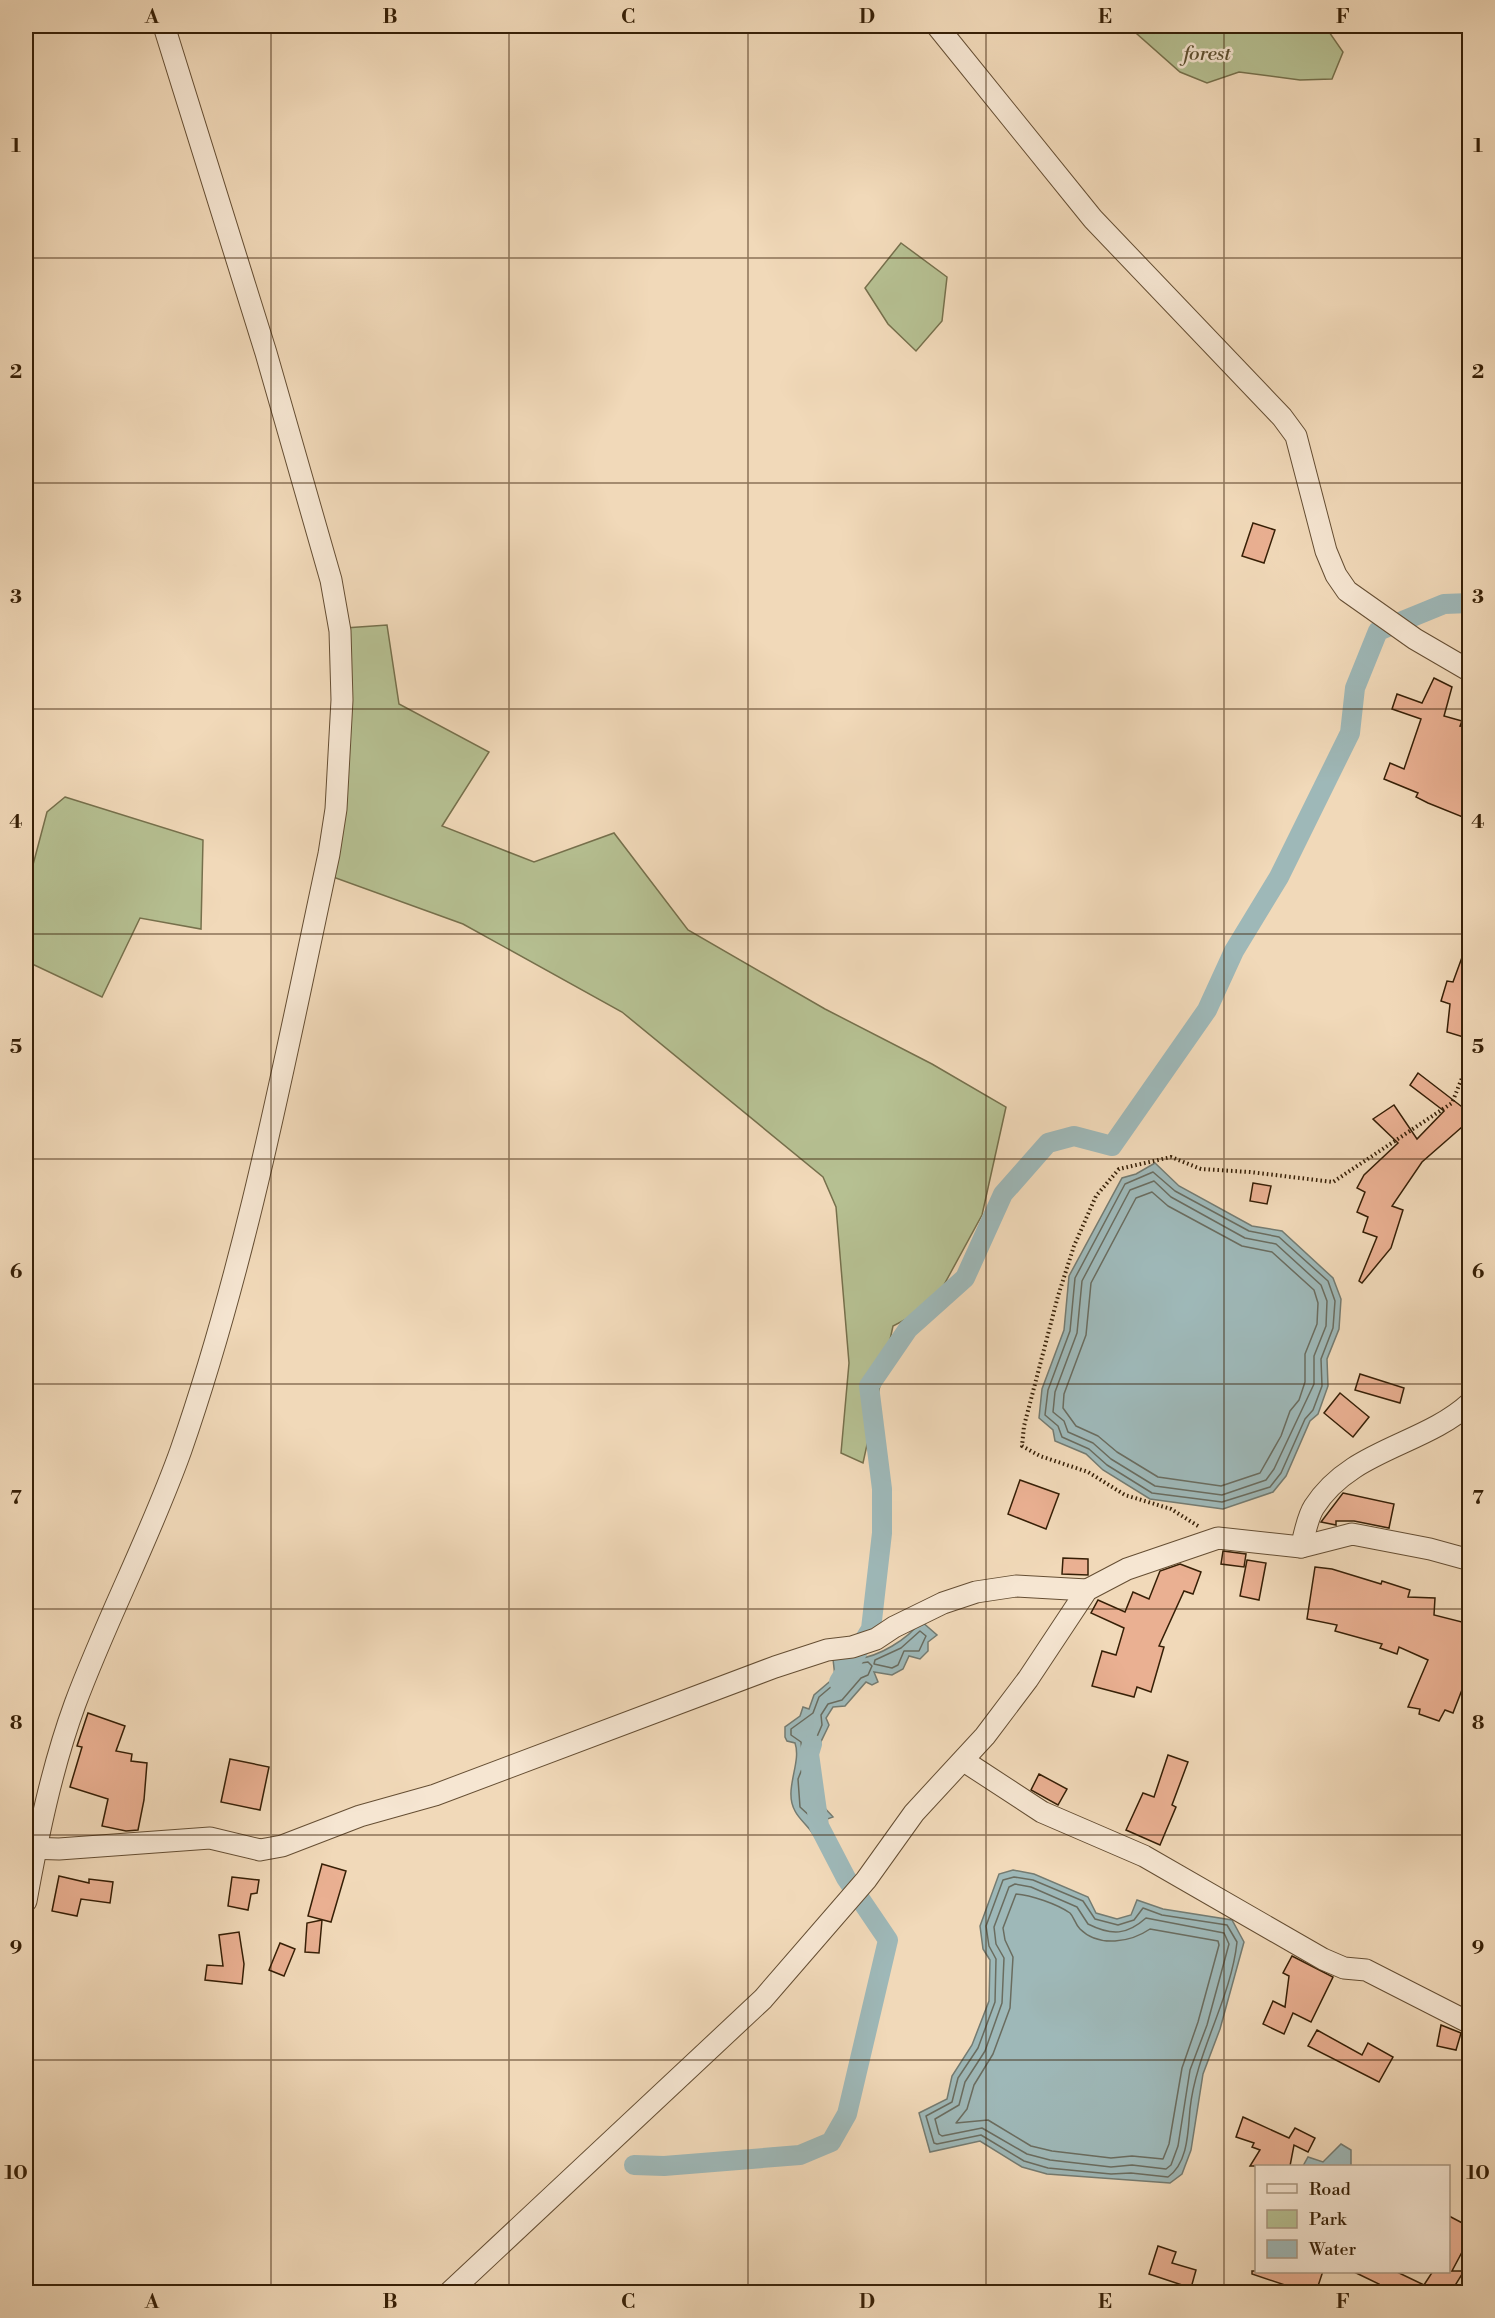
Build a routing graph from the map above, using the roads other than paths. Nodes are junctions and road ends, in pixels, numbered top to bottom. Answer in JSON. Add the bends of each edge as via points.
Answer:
{"nodes":[{"id":1,"x":164,"y":26,"type":"edge"},
{"id":2,"x":937,"y":26,"type":"edge"},
{"id":3,"x":1470,"y":671,"type":"edge"},
{"id":4,"x":1470,"y":1403,"type":"edge"},
{"id":5,"x":1301,"y":1546,"type":"junction"},
{"id":6,"x":1470,"y":1560,"type":"edge"},
{"id":7,"x":1087,"y":1590,"type":"junction"},
{"id":8,"x":964,"y":1761,"type":"junction"},
{"id":9,"x":30,"y":1848,"type":"edge"},
{"id":10,"x":26,"y":1901,"type":"edge"},
{"id":11,"x":1470,"y":2023,"type":"edge"},
{"id":12,"x":450,"y":2292,"type":"edge"}],
"edges":[{"from":1,"to":9,"type":"street","via":[[266,353],[331,580],[340,631],[341,755],[329,854],[266,1149],[233,1280],[181,1449],[75,1704]]},
{"from":2,"to":3,"type":"street","via":[[1093,219],[1296,436],[1326,551],[1347,591],[1415,639]]},
{"from":4,"to":5,"type":"street","via":[[1456,1415],[1363,1460],[1337,1480],[1313,1508]]},
{"from":5,"to":6,"type":"street","via":[[1352,1534]]},
{"from":5,"to":7,"type":"street","via":[[1218,1538],[1127,1569]]},
{"from":7,"to":8,"type":"street","via":[[1028,1678]]},
{"from":7,"to":9,"type":"street","via":[[1016,1586],[943,1602],[876,1640],[775,1667],[435,1795],[360,1816],[282,1845],[260,1850],[210,1838]]},
{"from":8,"to":11,"type":"street","via":[[1042,1812],[1144,1856],[1323,1959],[1344,1968],[1366,1970]]},
{"from":8,"to":12,"type":"street","via":[[914,1813],[866,1880],[763,1999]]},
{"from":9,"to":10,"type":"street"}]}
